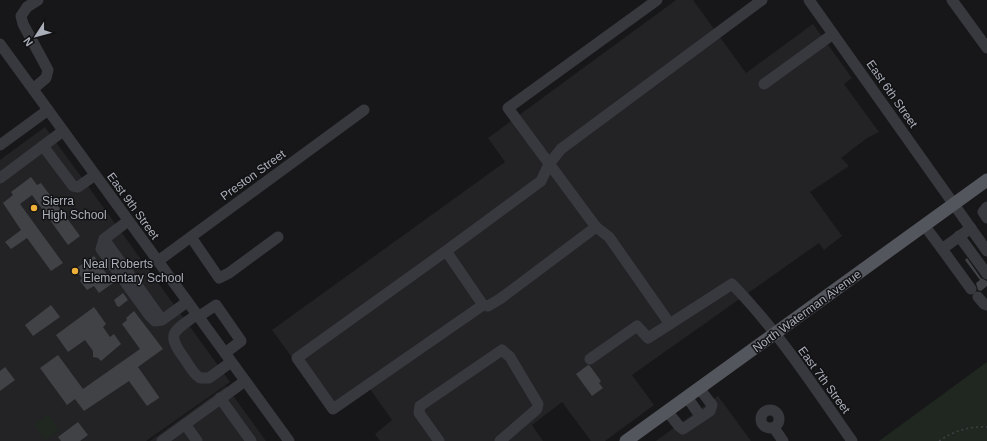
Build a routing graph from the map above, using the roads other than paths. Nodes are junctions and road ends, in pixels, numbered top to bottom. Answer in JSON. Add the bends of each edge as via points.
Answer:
{"nodes":[{"id":1,"x":38,"y":0,"type":"edge"},
{"id":2,"x":657,"y":0,"type":"edge"},
{"id":3,"x":762,"y":0,"type":"edge"},
{"id":4,"x":809,"y":0,"type":"edge"},
{"id":5,"x":952,"y":0,"type":"edge"},
{"id":6,"x":834,"y":34,"type":"junction"},
{"id":7,"x":0,"y":44,"type":"edge"},
{"id":8,"x":987,"y":48,"type":"edge"},
{"id":9,"x":764,"y":84,"type":"dead end"},
{"id":10,"x":32,"y":89,"type":"junction"},
{"id":11,"x":48,"y":110,"type":"junction"},
{"id":12,"x":364,"y":110,"type":"dead end"},
{"id":13,"x":63,"y":131,"type":"junction"},
{"id":14,"x":0,"y":145,"type":"edge"},
{"id":15,"x":43,"y":146,"type":"junction"},
{"id":16,"x":549,"y":164,"type":"junction"},
{"id":17,"x":95,"y":175,"type":"junction"},
{"id":18,"x":0,"y":178,"type":"edge"},
{"id":19,"x":987,"y":181,"type":"edge"},
{"id":20,"x":954,"y":204,"type":"junction"},
{"id":21,"x":987,"y":207,"type":"edge"},
{"id":22,"x":987,"y":218,"type":"edge"},
{"id":23,"x":128,"y":221,"type":"junction"},
{"id":24,"x":924,"y":225,"type":"junction"},
{"id":25,"x":596,"y":227,"type":"junction"},
{"id":26,"x":971,"y":228,"type":"junction"},
{"id":27,"x":959,"y":236,"type":"junction"},
{"id":28,"x":191,"y":237,"type":"junction"},
{"id":29,"x":278,"y":237,"type":"dead end"},
{"id":30,"x":942,"y":249,"type":"junction"},
{"id":31,"x":446,"y":251,"type":"junction"},
{"id":32,"x":987,"y":251,"type":"edge"},
{"id":33,"x":158,"y":261,"type":"junction"},
{"id":34,"x":987,"y":274,"type":"edge"},
{"id":35,"x":187,"y":302,"type":"junction"},
{"id":36,"x":483,"y":305,"type":"junction"},
{"id":37,"x":987,"y":305,"type":"edge"},
{"id":38,"x":197,"y":316,"type":"junction"},
{"id":39,"x":670,"y":324,"type":"junction"},
{"id":40,"x":775,"y":333,"type":"junction"},
{"id":41,"x":228,"y":358,"type":"junction"},
{"id":42,"x":590,"y":359,"type":"dead end"},
{"id":43,"x":244,"y":381,"type":"junction"},
{"id":44,"x":699,"y":388,"type":"junction"},
{"id":45,"x":687,"y":397,"type":"junction"},
{"id":46,"x":220,"y":398,"type":"junction"},
{"id":47,"x":667,"y":411,"type":"junction"},
{"id":48,"x":702,"y":417,"type":"junction"},
{"id":49,"x":185,"y":424,"type":"junction"},
{"id":50,"x":774,"y":428,"type":"dead end"},
{"id":51,"x":162,"y":441,"type":"edge"},
{"id":52,"x":197,"y":441,"type":"edge"},
{"id":53,"x":250,"y":441,"type":"edge"},
{"id":54,"x":288,"y":441,"type":"edge"},
{"id":55,"x":439,"y":441,"type":"edge"},
{"id":56,"x":500,"y":441,"type":"edge"},
{"id":57,"x":626,"y":441,"type":"edge"},
{"id":58,"x":783,"y":441,"type":"edge"},
{"id":59,"x":852,"y":441,"type":"edge"}],
"edges":[{"from":1,"to":10,"type":"street","via":[[27,7],[21,16],[48,70],[46,78]]},
{"from":2,"to":16,"type":"street","via":[[508,108]]},
{"from":3,"to":16,"type":"street","via":[[561,149]]},
{"from":4,"to":6,"type":"street","name":"East 6th Street"},
{"from":5,"to":8,"type":"street"},
{"from":6,"to":9,"type":"street"},
{"from":6,"to":20,"type":"street","name":"East 6th Street"},
{"from":7,"to":10,"type":"street","name":"East 9th Street"},
{"from":10,"to":11,"type":"street","name":"East 9th Street"},
{"from":11,"to":13,"type":"street","name":"East 9th Street"},
{"from":11,"to":14,"type":"street"},
{"from":12,"to":28,"type":"street","name":"Preston Street"},
{"from":13,"to":15,"type":"street"},
{"from":13,"to":17,"type":"street","name":"East 9th Street"},
{"from":15,"to":17,"type":"street","via":[[73,186],[78,187]]},
{"from":15,"to":18,"type":"street"},
{"from":16,"to":25,"type":"street"},
{"from":16,"to":31,"type":"street","via":[[541,181]]},
{"from":17,"to":23,"type":"street","name":"East 9th Street"},
{"from":19,"to":20,"type":"main road","name":"North Waterman Avenue"},
{"from":20,"to":24,"type":"main road","name":"North Waterman Avenue"},
{"from":20,"to":26,"type":"street","name":"East 6th Street"},
{"from":21,"to":22,"type":"street","via":[[983,212]]},
{"from":23,"to":33,"type":"street","name":"East 9th Street"},
{"from":23,"to":35,"type":"street","via":[[104,239],[162,320]]},
{"from":24,"to":30,"type":"street"},
{"from":24,"to":40,"type":"main road","name":"North Waterman Avenue"},
{"from":25,"to":36,"type":"street","via":[[500,299],[488,306]]},
{"from":25,"to":39,"type":"street","via":[[609,237]]},
{"from":26,"to":27,"type":"street"},
{"from":26,"to":32,"type":"street","name":"East 6th Street"},
{"from":27,"to":30,"type":"street"},
{"from":27,"to":34,"type":"street"},
{"from":28,"to":29,"type":"street","via":[[219,278]]},
{"from":28,"to":33,"type":"street","name":"Preston Street"},
{"from":30,"to":37,"type":"street"},
{"from":31,"to":36,"type":"street"},
{"from":31,"to":36,"type":"street","via":[[298,358],[334,409]]},
{"from":33,"to":35,"type":"street","name":"East 9th Street"},
{"from":35,"to":38,"type":"street","name":"East 9th Street"},
{"from":38,"to":41,"type":"street","name":"East 9th Street"},
{"from":38,"to":41,"type":"street","via":[[216,305],[241,341]]},
{"from":38,"to":41,"type":"street","via":[[178,329],[173,337],[175,346],[187,363],[203,379],[211,376]]},
{"from":39,"to":40,"type":"street","name":"East 7th Street","via":[[732,284],[756,308]]},
{"from":39,"to":42,"type":"street","via":[[648,338],[637,326]]},
{"from":40,"to":44,"type":"main road","name":"North Waterman Avenue"},
{"from":40,"to":59,"type":"street","name":"East 7th Street"},
{"from":41,"to":43,"type":"street","name":"East 9th Street"},
{"from":43,"to":46,"type":"street"},
{"from":43,"to":54,"type":"street","name":"East 9th Street"},
{"from":44,"to":45,"type":"main road","name":"North Waterman Avenue"},
{"from":44,"to":48,"type":"street","via":[[712,405],[710,411]]},
{"from":45,"to":47,"type":"main road","name":"North Waterman Avenue"},
{"from":45,"to":48,"type":"street"},
{"from":46,"to":49,"type":"street"},
{"from":46,"to":53,"type":"street"},
{"from":47,"to":48,"type":"street","via":[[678,426],[683,428]]},
{"from":47,"to":57,"type":"main road","name":"North Waterman Avenue"},
{"from":49,"to":51,"type":"street"},
{"from":49,"to":52,"type":"street"},
{"from":50,"to":58,"type":"street"},
{"from":55,"to":56,"type":"street","via":[[419,413],[420,406],[502,350],[510,357],[538,404],[537,409]]}]}
